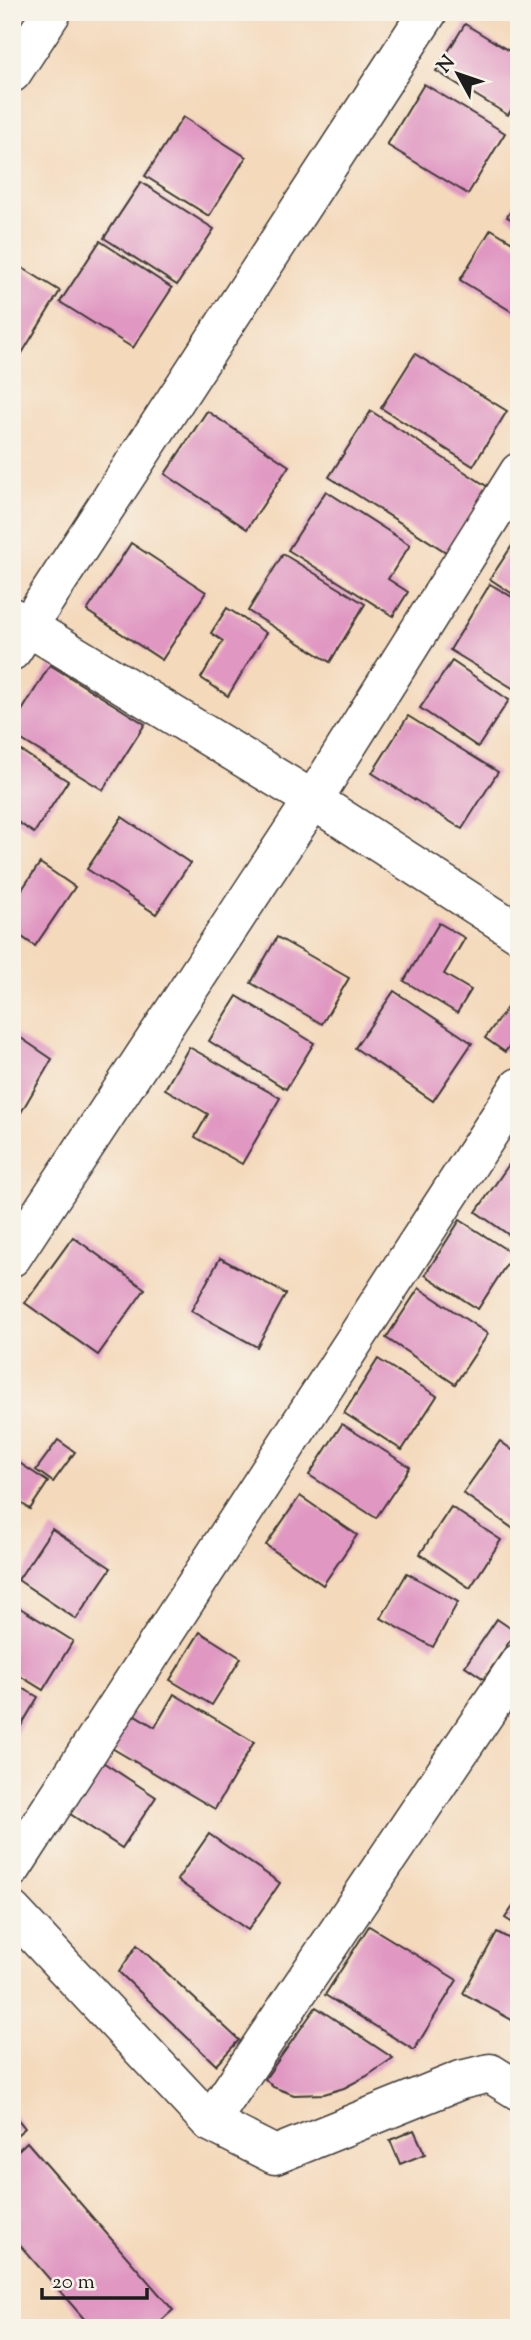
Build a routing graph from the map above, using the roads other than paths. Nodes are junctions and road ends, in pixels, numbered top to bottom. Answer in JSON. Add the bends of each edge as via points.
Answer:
{"nodes":[{"id":1,"x":52,"y":12,"type":"edge"},
{"id":2,"x":428,"y":12,"type":"edge"},
{"id":3,"x":12,"y":73,"type":"edge"},
{"id":4,"x":519,"y":472,"type":"edge"},
{"id":5,"x":18,"y":632,"type":"edge"},
{"id":6,"x":313,"y":800,"type":"junction"},
{"id":7,"x":519,"y":933,"type":"edge"},
{"id":8,"x":519,"y":1087,"type":"edge"},
{"id":9,"x":12,"y":1257,"type":"edge"},
{"id":10,"x":519,"y":1662,"type":"edge"},
{"id":11,"x":12,"y":1868,"type":"edge"},
{"id":12,"x":12,"y":1911,"type":"edge"},
{"id":13,"x":519,"y":2091,"type":"edge"},
{"id":14,"x":210,"y":2122,"type":"junction"}],
"edges":[{"from":1,"to":3,"type":"street"},
{"from":2,"to":5,"type":"street"},
{"from":4,"to":6,"type":"street"},
{"from":5,"to":6,"type":"street"},
{"from":6,"to":7,"type":"street"},
{"from":6,"to":9,"type":"street"},
{"from":8,"to":11,"type":"street"},
{"from":10,"to":14,"type":"street"},
{"from":12,"to":14,"type":"street"},
{"from":13,"to":14,"type":"street","via":[[490,2073],[461,2080],[275,2155]]}]}
